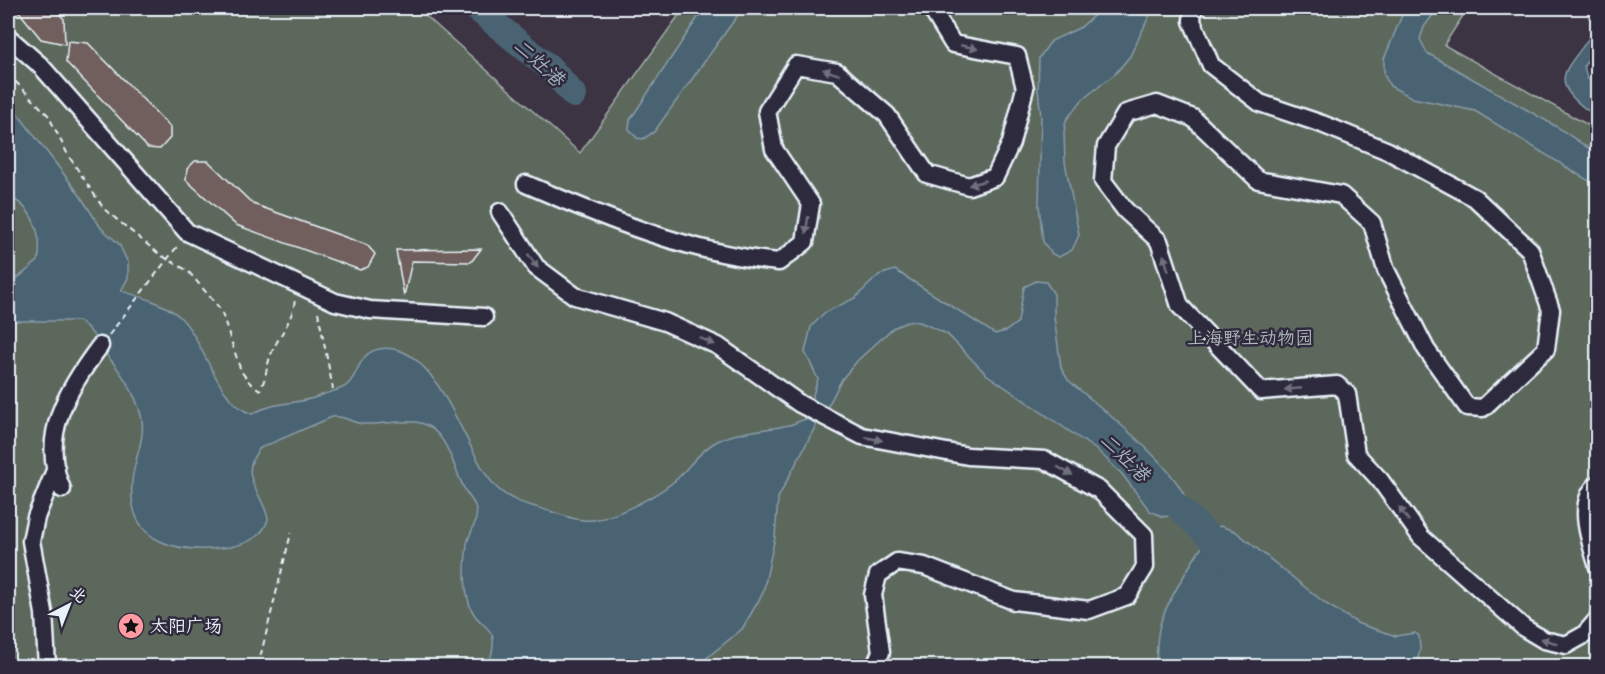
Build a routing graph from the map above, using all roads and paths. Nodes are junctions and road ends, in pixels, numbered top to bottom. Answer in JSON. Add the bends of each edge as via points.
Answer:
{"nodes":[{"id":1,"x":931,"y":8,"type":"edge"},
{"id":2,"x":1193,"y":8,"type":"edge"},
{"id":3,"x":8,"y":37,"type":"edge"},
{"id":4,"x":8,"y":74,"type":"edge"},
{"id":5,"x":526,"y":183,"type":"dead end"},
{"id":6,"x":500,"y":212,"type":"dead end"},
{"id":7,"x":187,"y":232,"type":"junction"},
{"id":8,"x":169,"y":260,"type":"junction"},
{"id":9,"x":296,"y":286,"type":"junction"},
{"id":10,"x":316,"y":295,"type":"junction"},
{"id":11,"x":484,"y":317,"type":"dead end"},
{"id":12,"x":100,"y":346,"type":"joint"},
{"id":13,"x":333,"y":388,"type":"dead end"},
{"id":14,"x":56,"y":468,"type":"junction"},
{"id":15,"x":1598,"y":484,"type":"edge"},
{"id":16,"x":62,"y":489,"type":"dead end"},
{"id":17,"x":291,"y":533,"type":"dead end"},
{"id":18,"x":1598,"y":567,"type":"edge"},
{"id":19,"x":1598,"y":619,"type":"edge"},
{"id":20,"x":261,"y":661,"type":"junction"},
{"id":21,"x":47,"y":666,"type":"edge"},
{"id":22,"x":258,"y":666,"type":"edge"},
{"id":23,"x":264,"y":666,"type":"edge"},
{"id":24,"x":875,"y":666,"type":"edge"}],
"edges":[{"from":1,"to":5,"type":"lane","one_way":true,"via":[[953,44],[1017,56],[1025,88],[1011,143],[994,177],[969,186],[927,174],[887,115],[837,72],[796,65],[768,111],[774,150],[811,204],[805,242],[778,262],[735,258],[593,213]]},
{"from":19,"to":2,"type":"lane","one_way":true,"via":[[1566,645],[1544,640],[1524,628],[1421,537],[1356,454],[1347,393],[1337,385],[1260,391],[1180,306],[1159,241],[1125,210],[1103,181],[1106,146],[1126,113],[1157,104],[1193,118],[1258,180],[1341,195],[1372,223],[1386,270],[1426,349],[1467,407],[1483,408],[1546,350],[1551,310],[1530,250],[1475,198],[1388,151],[1260,103],[1211,65],[1192,21]]},
{"from":3,"to":7,"type":"lane","via":[[40,65]]},
{"from":4,"to":8,"type":"path","via":[[48,115],[74,165],[104,209]]},
{"from":6,"to":24,"type":"lane","one_way":true,"via":[[536,267],[575,296],[665,322],[718,346],[800,404],[862,436],[968,456],[1046,460],[1099,490],[1144,535],[1145,567],[1128,596],[1089,610],[1014,601],[924,566],[897,562],[878,576],[873,595],[882,652]]},
{"from":7,"to":8,"type":"path"},
{"from":7,"to":9,"type":"lane"},
{"from":8,"to":9,"type":"path","via":[[188,271],[221,310],[241,371],[260,390],[267,378],[269,360],[294,309]]},
{"from":8,"to":12,"type":"path"},
{"from":9,"to":10,"type":"lane"},
{"from":10,"to":11,"type":"lane","via":[[370,310]]},
{"from":10,"to":13,"type":"path"},
{"from":12,"to":14,"type":"lane","via":[[72,383],[63,404],[55,427]]},
{"from":14,"to":16,"type":"lane"},
{"from":14,"to":21,"type":"lane","via":[[36,517],[31,541],[44,613]]},
{"from":15,"to":18,"type":"lane","via":[[1591,489],[1585,522]]},
{"from":17,"to":20,"type":"path"},
{"from":20,"to":22,"type":"path"},
{"from":20,"to":23,"type":"path"}]}
